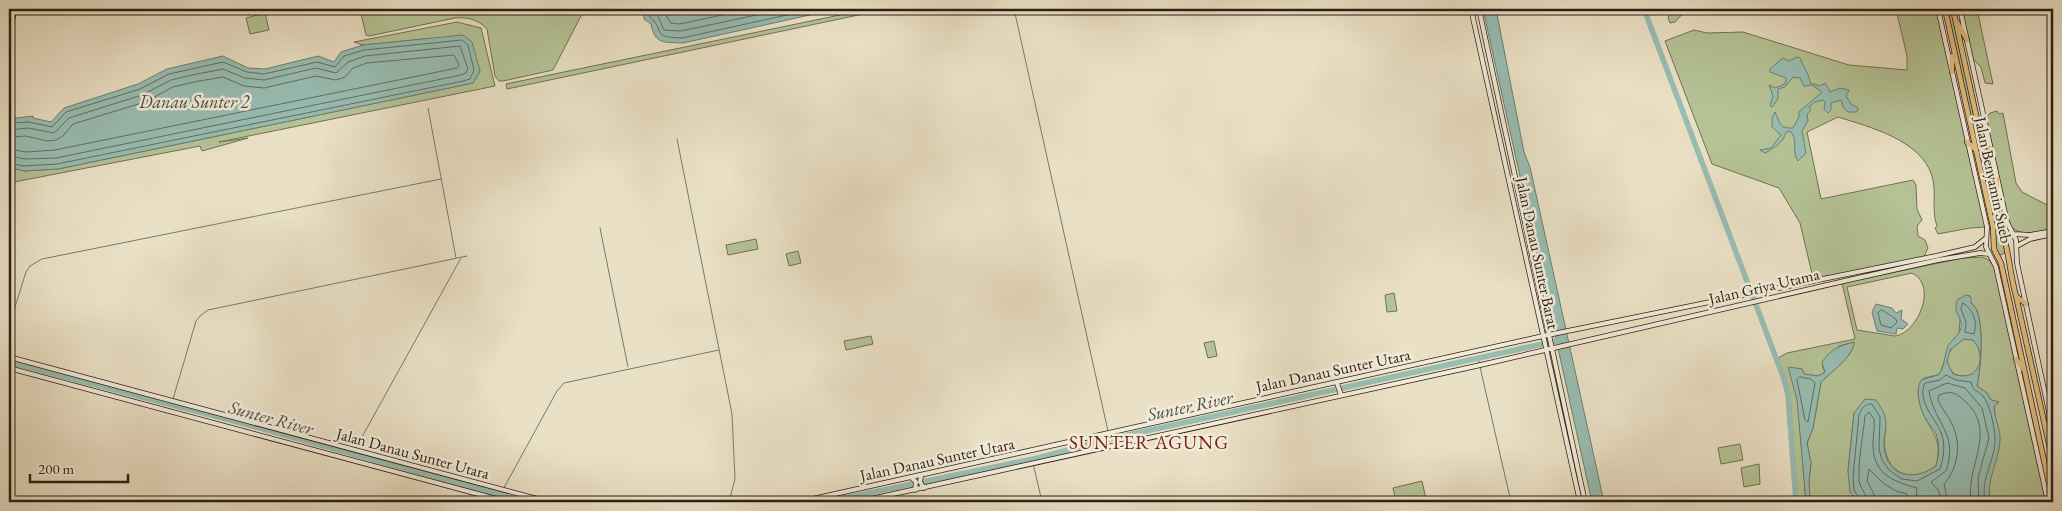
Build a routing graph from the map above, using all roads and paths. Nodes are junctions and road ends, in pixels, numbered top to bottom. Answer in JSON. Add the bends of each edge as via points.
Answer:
{"nodes":[{"id":1,"x":13,"y":9,"type":"edge"},
{"id":2,"x":1471,"y":9,"type":"edge"},
{"id":3,"x":1479,"y":9,"type":"edge"},
{"id":4,"x":1938,"y":9,"type":"edge"},
{"id":5,"x":1945,"y":9,"type":"edge"},
{"id":6,"x":1953,"y":9,"type":"edge"},
{"id":7,"x":1960,"y":9,"type":"edge"},
{"id":8,"x":9,"y":19,"type":"edge"},
{"id":9,"x":1956,"y":21,"type":"junction"},
{"id":10,"x":10,"y":24,"type":"edge"},
{"id":11,"x":9,"y":32,"type":"edge"},
{"id":12,"x":1951,"y":36,"type":"junction"},
{"id":13,"x":1967,"y":40,"type":"junction"},
{"id":14,"x":1952,"y":72,"type":"junction"},
{"id":15,"x":1981,"y":141,"type":"junction"},
{"id":16,"x":1967,"y":142,"type":"junction"},
{"id":17,"x":1990,"y":148,"type":"junction"},
{"id":18,"x":1975,"y":149,"type":"junction"},
{"id":19,"x":1997,"y":179,"type":"junction"},
{"id":20,"x":1998,"y":219,"type":"junction"},
{"id":21,"x":2053,"y":231,"type":"edge"},
{"id":22,"x":2003,"y":232,"type":"junction"},
{"id":23,"x":1994,"y":234,"type":"junction"},
{"id":24,"x":2014,"y":234,"type":"junction"},
{"id":25,"x":2053,"y":234,"type":"edge"},
{"id":26,"x":1986,"y":238,"type":"junction"},
{"id":27,"x":2016,"y":246,"type":"junction"},
{"id":28,"x":1988,"y":254,"type":"junction"},
{"id":29,"x":2007,"y":254,"type":"junction"},
{"id":30,"x":1998,"y":256,"type":"junction"},
{"id":31,"x":2006,"y":287,"type":"junction"},
{"id":32,"x":2002,"y":296,"type":"junction"},
{"id":33,"x":2016,"y":296,"type":"junction"},
{"id":34,"x":2026,"y":304,"type":"junction"},
{"id":35,"x":1551,"y":336,"type":"junction"},
{"id":36,"x":1544,"y":338,"type":"junction"},
{"id":37,"x":1554,"y":346,"type":"junction"},
{"id":38,"x":1546,"y":348,"type":"junction"},
{"id":39,"x":9,"y":357,"type":"edge"},
{"id":40,"x":2016,"y":359,"type":"junction"},
{"id":41,"x":9,"y":368,"type":"edge"},
{"id":42,"x":2025,"y":372,"type":"junction"},
{"id":43,"x":1338,"y":384,"type":"junction"},
{"id":44,"x":1340,"y":394,"type":"junction"},
{"id":45,"x":2050,"y":413,"type":"junction"},
{"id":46,"x":1570,"y":427,"type":"junction"},
{"id":47,"x":1564,"y":429,"type":"junction"},
{"id":48,"x":2053,"y":431,"type":"edge"},
{"id":49,"x":2048,"y":436,"type":"junction"},
{"id":50,"x":2053,"y":462,"type":"edge"},
{"id":51,"x":2046,"y":471,"type":"junction"},
{"id":52,"x":2053,"y":471,"type":"edge"},
{"id":53,"x":912,"y":478,"type":"junction"},
{"id":54,"x":919,"y":484,"type":"junction"},
{"id":55,"x":508,"y":502,"type":"edge"},
{"id":56,"x":549,"y":502,"type":"edge"},
{"id":57,"x":799,"y":502,"type":"edge"},
{"id":58,"x":857,"y":502,"type":"edge"},
{"id":59,"x":1580,"y":502,"type":"edge"},
{"id":60,"x":1585,"y":502,"type":"edge"},
{"id":61,"x":2048,"y":502,"type":"edge"},
{"id":62,"x":2053,"y":502,"type":"edge"}],
"edges":[{"from":1,"to":8,"type":"main road"},
{"from":1,"to":10,"type":"main road"},
{"from":2,"to":36,"type":"main road","name":"Jalan Danau Sunter Barat"},
{"from":3,"to":35,"type":"main road","name":"Jalan Danau Sunter Barat"},
{"from":4,"to":14,"type":"main road"},
{"from":5,"to":12,"type":"main road","name":"Jalan Benyamin Sueb"},
{"from":6,"to":9,"type":"main road","name":"Jalan Benyamin Sueb"},
{"from":7,"to":13,"type":"main road"},
{"from":9,"to":13,"type":"main road"},
{"from":9,"to":15,"type":"main road","name":"Jalan Benyamin Sueb"},
{"from":10,"to":11,"type":"main road"},
{"from":12,"to":14,"type":"main road"},
{"from":12,"to":18,"type":"main road","name":"Jalan Benyamin Sueb"},
{"from":13,"to":17,"type":"main road"},
{"from":14,"to":16,"type":"main road"},
{"from":15,"to":17,"type":"main road"},
{"from":15,"to":20,"type":"main road","name":"Jalan Benyamin Sueb"},
{"from":16,"to":18,"type":"main road"},
{"from":16,"to":26,"type":"main road","via":[[1987,227]]},
{"from":17,"to":19,"type":"main road"},
{"from":18,"to":23,"type":"main road","name":"Jalan Benyamin Sueb"},
{"from":19,"to":20,"type":"main road"},
{"from":19,"to":24,"type":"main road","via":[[2006,222]]},
{"from":20,"to":22,"type":"main road","name":"Jalan Benyamin Sueb"},
{"from":21,"to":24,"type":"main road"},
{"from":22,"to":23,"type":"main road","via":[[1998,236]]},
{"from":22,"to":29,"type":"main road","name":"Jalan Benyamin Sueb"},
{"from":23,"to":30,"type":"main road","name":"Jalan Benyamin Sueb","via":[[1994,249]]},
{"from":24,"to":27,"type":"main road"},
{"from":25,"to":27,"type":"main road"},
{"from":26,"to":28,"type":"main road"},
{"from":26,"to":35,"type":"main road","name":"Jalan Griya Utama","via":[[1968,249]]},
{"from":27,"to":34,"type":"main road"},
{"from":28,"to":32,"type":"main road","via":[[1995,264]]},
{"from":28,"to":37,"type":"main road","name":"Jalan Griya Utama","via":[[1938,260]]},
{"from":29,"to":30,"type":"main road"},
{"from":29,"to":33,"type":"main road","name":"Jalan Benyamin Sueb"},
{"from":30,"to":31,"type":"main road","name":"Jalan Benyamin Sueb"},
{"from":31,"to":32,"type":"main road"},
{"from":31,"to":42,"type":"main road","name":"Jalan Benyamin Sueb"},
{"from":32,"to":40,"type":"main road"},
{"from":33,"to":34,"type":"main road"},
{"from":33,"to":49,"type":"main road","name":"Jalan Benyamin Sueb"},
{"from":34,"to":45,"type":"main road"},
{"from":35,"to":36,"type":"main road","name":"Jalan Danau Sunter Utara"},
{"from":35,"to":37,"type":"main road","name":"Jalan Danau Sunter Barat"},
{"from":36,"to":38,"type":"main road","name":"Jalan Danau Sunter Barat"},
{"from":36,"to":43,"type":"main road","name":"Jalan Danau Sunter Utara"},
{"from":37,"to":38,"type":"main road","name":"Jalan Griya Utama"},
{"from":37,"to":46,"type":"main road","name":"Jalan Danau Sunter Barat"},
{"from":38,"to":44,"type":"main road","name":"Jalan Danau Sunter Utara"},
{"from":38,"to":47,"type":"main road","name":"Jalan Danau Sunter Barat"},
{"from":39,"to":56,"type":"main road","name":"Jalan Danau Sunter Utara"},
{"from":40,"to":42,"type":"main road"},
{"from":40,"to":61,"type":"main road"},
{"from":41,"to":55,"type":"main road","name":"Jalan Danau Sunter Utara"},
{"from":42,"to":51,"type":"main road","name":"Jalan Benyamin Sueb"},
{"from":43,"to":44,"type":"main road"},
{"from":43,"to":54,"type":"main road","name":"Jalan Danau Sunter Utara","via":[[1107,433]]},
{"from":44,"to":54,"type":"main road","name":"Jalan Danau Sunter Utara","via":[[1034,463]]},
{"from":45,"to":48,"type":"main road"},
{"from":45,"to":49,"type":"main road"},
{"from":46,"to":47,"type":"main road"},
{"from":46,"to":60,"type":"main road","name":"Jalan Danau Sunter Barat"},
{"from":47,"to":59,"type":"main road","name":"Jalan Danau Sunter Barat"},
{"from":49,"to":50,"type":"main road","name":"Jalan Benyamin Sueb"},
{"from":51,"to":52,"type":"main road"},
{"from":51,"to":62,"type":"main road","name":"Jalan Benyamin Sueb"},
{"from":53,"to":54,"type":"main road"},
{"from":53,"to":54,"type":"main road","name":"Jalan Danau Sunter Utara"},
{"from":53,"to":57,"type":"main road","name":"Jalan Danau Sunter Utara"},
{"from":54,"to":58,"type":"main road","name":"Jalan Danau Sunter Utara"}]}
